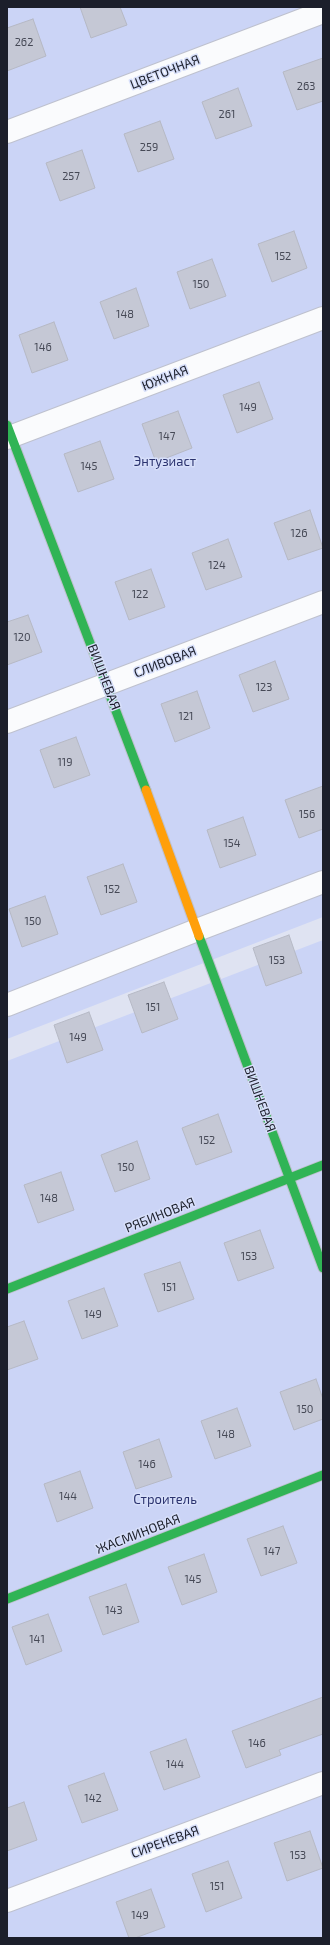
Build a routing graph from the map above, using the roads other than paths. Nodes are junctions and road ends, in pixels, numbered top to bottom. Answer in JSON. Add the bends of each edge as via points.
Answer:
{"nodes":[{"id":1,"x":323,"y":12,"type":"edge"},
{"id":2,"x":7,"y":132,"type":"edge"},
{"id":3,"x":323,"y":318,"type":"edge"},
{"id":4,"x":8,"y":433,"type":"edge"},
{"id":5,"x":323,"y":602,"type":"edge"},
{"id":6,"x":106,"y":684,"type":"junction"},
{"id":7,"x":7,"y":722,"type":"edge"},
{"id":8,"x":323,"y":882,"type":"edge"},
{"id":9,"x":197,"y":930,"type":"junction"},
{"id":10,"x":7,"y":1005,"type":"edge"},
{"id":11,"x":323,"y":1165,"type":"edge"},
{"id":12,"x":289,"y":1178,"type":"junction"},
{"id":13,"x":323,"y":1268,"type":"edge"},
{"id":14,"x":7,"y":1289,"type":"edge"},
{"id":15,"x":323,"y":1475,"type":"edge"},
{"id":16,"x":7,"y":1599,"type":"edge"},
{"id":17,"x":323,"y":1784,"type":"edge"},
{"id":18,"x":7,"y":1901,"type":"edge"}],
"edges":[{"from":1,"to":2,"type":"street","name":"ЦВЕТОЧНАЯ"},
{"from":3,"to":4,"type":"street","name":"ЮЖНАЯ"},
{"from":4,"to":6,"type":"street","name":"ВИШНЕВАЯ"},
{"from":5,"to":6,"type":"street","name":"СЛИВОВАЯ"},
{"from":6,"to":7,"type":"street","name":"СЛИВОВАЯ"},
{"from":6,"to":9,"type":"street","name":"ВИШНЕВАЯ"},
{"from":8,"to":9,"type":"street"},
{"from":9,"to":10,"type":"street"},
{"from":9,"to":12,"type":"street","name":"ВИШНЕВАЯ"},
{"from":11,"to":12,"type":"street","name":"РЯБИНОВАЯ"},
{"from":12,"to":13,"type":"street","name":"ВИШНЕВАЯ"},
{"from":12,"to":14,"type":"street","name":"РЯБИНОВАЯ"},
{"from":15,"to":16,"type":"street","name":"ЖАСМИНОВАЯ"},
{"from":17,"to":18,"type":"street","name":"СИРЕНЕВАЯ"}]}
